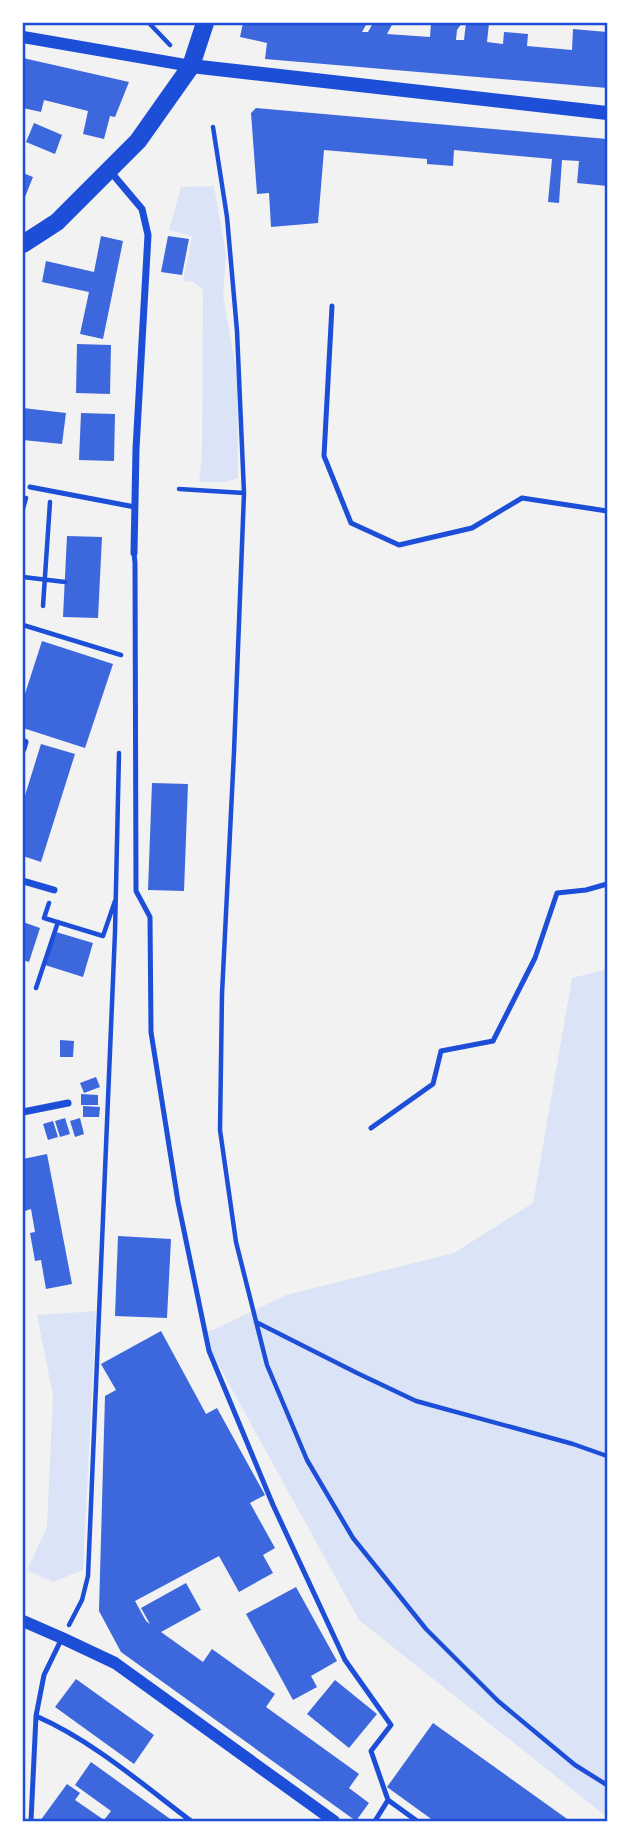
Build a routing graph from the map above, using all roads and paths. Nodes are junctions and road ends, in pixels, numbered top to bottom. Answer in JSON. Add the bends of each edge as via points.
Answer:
{"nodes":[{"id":1,"x":205,"y":23,"type":"edge"},
{"id":2,"x":23,"y":37,"type":"edge"},
{"id":3,"x":191,"y":66,"type":"junction"},
{"id":4,"x":607,"y":113,"type":"edge"},
{"id":5,"x":213,"y":127,"type":"dead end"},
{"id":6,"x":109,"y":171,"type":"junction"},
{"id":7,"x":23,"y":244,"type":"edge"},
{"id":8,"x":332,"y":306,"type":"dead end"},
{"id":9,"x":30,"y":487,"type":"dead end"},
{"id":10,"x":179,"y":489,"type":"dead end"},
{"id":11,"x":51,"y":491,"type":"junction"},
{"id":12,"x":244,"y":493,"type":"junction"},
{"id":13,"x":135,"y":507,"type":"junction"},
{"id":14,"x":607,"y":511,"type":"edge"},
{"id":15,"x":134,"y":553,"type":"joint"},
{"id":16,"x":23,"y":577,"type":"edge"},
{"id":17,"x":44,"y":581,"type":"junction"},
{"id":18,"x":65,"y":582,"type":"dead end"},
{"id":19,"x":43,"y":606,"type":"dead end"},
{"id":20,"x":23,"y":625,"type":"edge"},
{"id":21,"x":121,"y":655,"type":"dead end"},
{"id":22,"x":23,"y":881,"type":"edge"},
{"id":23,"x":607,"y":884,"type":"edge"},
{"id":24,"x":54,"y":890,"type":"joint"},
{"id":25,"x":116,"y":897,"type":"dead end"},
{"id":26,"x":58,"y":922,"type":"junction"},
{"id":27,"x":103,"y":936,"type":"junction"},
{"id":28,"x":36,"y":988,"type":"dead end"},
{"id":29,"x":68,"y":1103,"type":"dead end"},
{"id":30,"x":23,"y":1112,"type":"edge"},
{"id":31,"x":371,"y":1128,"type":"dead end"},
{"id":32,"x":256,"y":1322,"type":"junction"},
{"id":33,"x":607,"y":1456,"type":"edge"},
{"id":34,"x":23,"y":1621,"type":"edge"},
{"id":35,"x":62,"y":1638,"type":"junction"},
{"id":36,"x":36,"y":1716,"type":"junction"},
{"id":37,"x":607,"y":1785,"type":"edge"},
{"id":38,"x":387,"y":1800,"type":"junction"},
{"id":39,"x":31,"y":1821,"type":"edge"},
{"id":40,"x":191,"y":1821,"type":"edge"},
{"id":41,"x":334,"y":1821,"type":"edge"},
{"id":42,"x":375,"y":1821,"type":"edge"},
{"id":43,"x":417,"y":1821,"type":"edge"}],
"edges":[{"from":1,"to":3,"type":"main road"},
{"from":2,"to":3,"type":"street"},
{"from":3,"to":4,"type":"main road"},
{"from":3,"to":6,"type":"main road","via":[[138,141]]},
{"from":5,"to":12,"type":"path","via":[[237,331]]},
{"from":6,"to":7,"type":"main road","via":[[57,222]]},
{"from":6,"to":13,"type":"street","via":[[142,209],[148,235]]},
{"from":8,"to":14,"type":"lane","via":[[324,456],[351,523],[399,545],[471,528],[522,498]]},
{"from":9,"to":11,"type":"lane"},
{"from":10,"to":12,"type":"path"},
{"from":11,"to":13,"type":"lane"},
{"from":11,"to":17,"type":"path"},
{"from":12,"to":32,"type":"path","via":[[220,1130],[236,1242]]},
{"from":13,"to":15,"type":"street"},
{"from":15,"to":38,"type":"lane","via":[[136,891],[150,917],[151,1032],[177,1202],[209,1351],[345,1660],[391,1725],[371,1751]]},
{"from":16,"to":17,"type":"path"},
{"from":17,"to":18,"type":"path"},
{"from":17,"to":19,"type":"path"},
{"from":20,"to":21,"type":"path"},
{"from":22,"to":24,"type":"street"},
{"from":23,"to":31,"type":"lane","via":[[557,893],[535,958],[494,1041],[441,1051],[433,1084]]},
{"from":24,"to":26,"type":"path","via":[[44,918]]},
{"from":25,"to":27,"type":"path"},
{"from":26,"to":27,"type":"path"},
{"from":26,"to":28,"type":"path"},
{"from":27,"to":35,"type":"path","via":[[115,932],[88,1576],[82,1600]]},
{"from":29,"to":30,"type":"street"},
{"from":32,"to":33,"type":"path","via":[[416,1401]]},
{"from":32,"to":37,"type":"path","via":[[267,1365],[307,1460],[353,1538],[426,1629],[498,1701]]},
{"from":34,"to":35,"type":"street"},
{"from":35,"to":36,"type":"lane","via":[[44,1675]]},
{"from":35,"to":41,"type":"street","via":[[115,1663]]},
{"from":36,"to":39,"type":"lane"},
{"from":36,"to":40,"type":"lane","via":[[89,1745]]},
{"from":38,"to":42,"type":"lane"},
{"from":38,"to":43,"type":"lane"}]}
